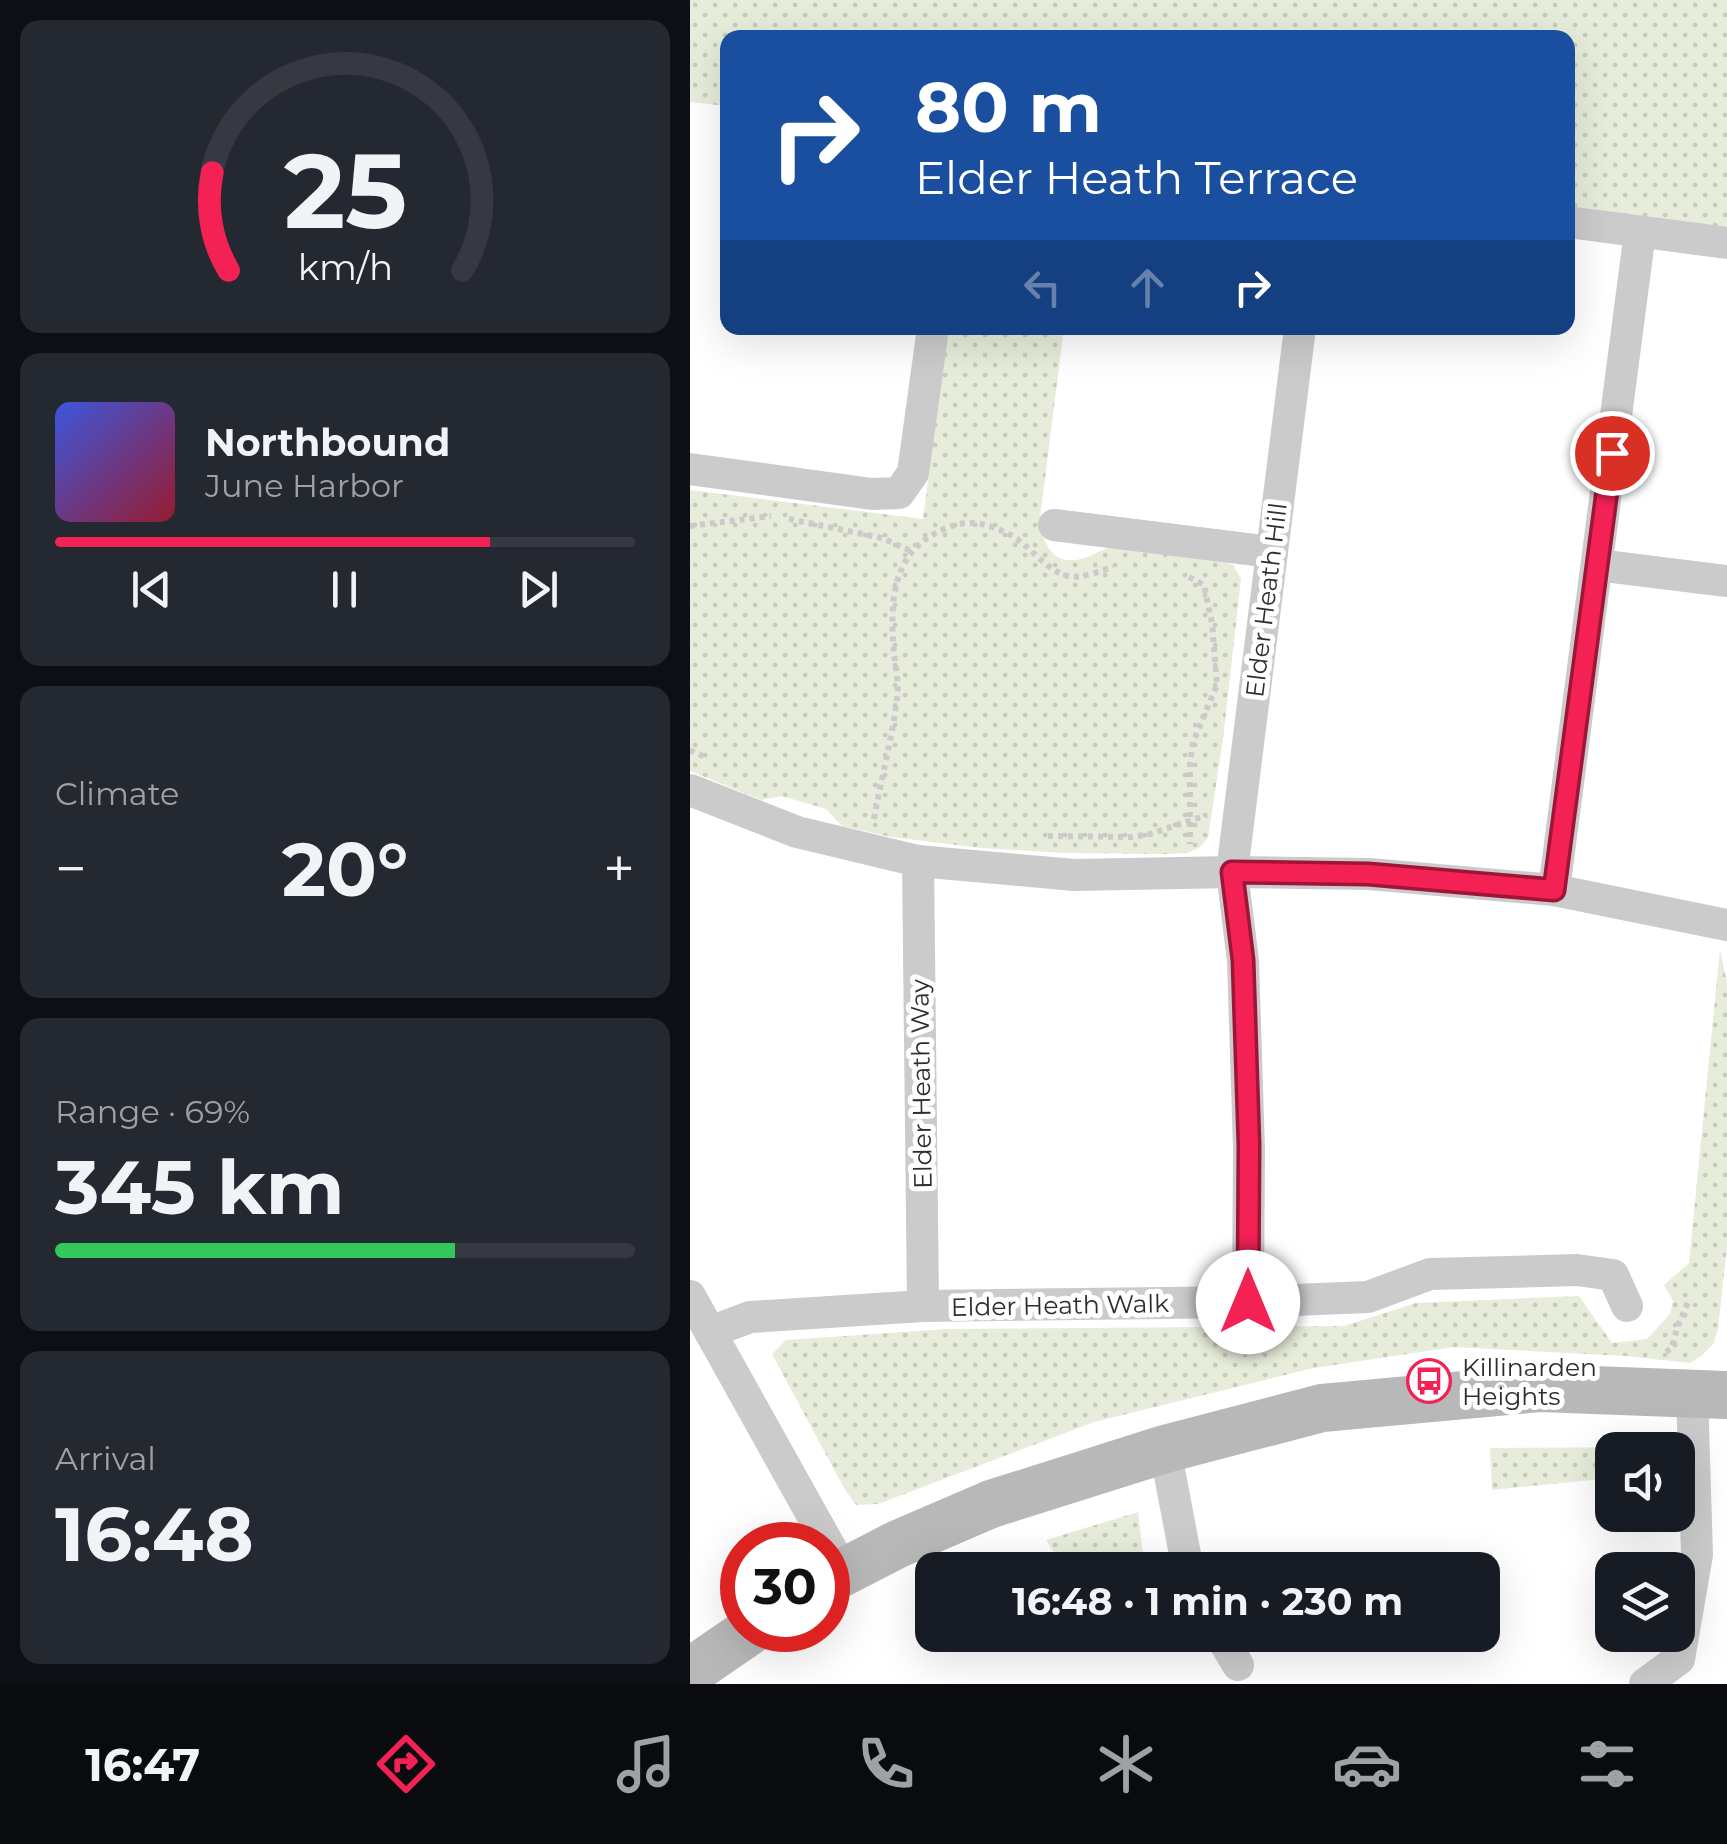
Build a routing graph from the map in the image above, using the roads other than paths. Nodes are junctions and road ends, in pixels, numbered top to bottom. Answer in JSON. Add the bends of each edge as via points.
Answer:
{"nodes":[{"id":1,"x":1575,"y":223,"type":"edge"},
{"id":2,"x":1640,"y":232,"type":"junction"},
{"id":3,"x":1727,"y":243,"type":"edge"},
{"id":4,"x":932,"y":335,"type":"edge"},
{"id":5,"x":1299,"y":335,"type":"edge"},
{"id":6,"x":690,"y":469,"type":"edge"},
{"id":7,"x":1054,"y":524,"type":"dead end"},
{"id":8,"x":1272,"y":552,"type":"junction"},
{"id":9,"x":1597,"y":565,"type":"junction"},
{"id":10,"x":1727,"y":581,"type":"edge"},
{"id":11,"x":690,"y":791,"type":"edge"},
{"id":12,"x":918,"y":862,"type":"junction"},
{"id":13,"x":1232,"y":872,"type":"junction"},
{"id":14,"x":1554,"y":890,"type":"junction"},
{"id":15,"x":1727,"y":925,"type":"edge"},
{"id":16,"x":690,"y":1296,"type":"edge"},
{"id":17,"x":1248,"y":1302,"type":"junction"},
{"id":18,"x":923,"y":1306,"type":"junction"},
{"id":19,"x":1627,"y":1306,"type":"dead end"},
{"id":20,"x":710,"y":1332,"type":"junction"},
{"id":21,"x":1710,"y":1394,"type":"edge"},
{"id":22,"x":1165,"y":1449,"type":"junction"},
{"id":23,"x":808,"y":1522,"type":"edge"},
{"id":24,"x":1185,"y":1552,"type":"edge"},
{"id":25,"x":850,"y":1569,"type":"edge"},
{"id":26,"x":720,"y":1651,"type":"edge"},
{"id":27,"x":1230,"y":1652,"type":"edge"},
{"id":28,"x":1238,"y":1665,"type":"dead end"},
{"id":29,"x":690,"y":1672,"type":"edge"},
{"id":30,"x":1645,"y":1684,"type":"edge"}],
"edges":[{"from":1,"to":2,"type":"street"},
{"from":2,"to":3,"type":"street"},
{"from":2,"to":9,"type":"street"},
{"from":4,"to":6,"type":"street","via":[[914,473],[899,493]]},
{"from":5,"to":8,"type":"street","name":"Elder Heath Hill"},
{"from":7,"to":8,"type":"street"},
{"from":8,"to":13,"type":"street","name":"Elder Heath Hill"},
{"from":9,"to":10,"type":"street"},
{"from":9,"to":14,"type":"street"},
{"from":11,"to":12,"type":"street","via":[[797,832]]},
{"from":12,"to":13,"type":"street","via":[[1074,875]]},
{"from":12,"to":18,"type":"street","name":"Elder Heath Way"},
{"from":13,"to":14,"type":"street","via":[[1368,874]]},
{"from":13,"to":17,"type":"street","name":"Elder Heath Hill","via":[[1243,960]]},
{"from":14,"to":15,"type":"street"},
{"from":16,"to":20,"type":"street"},
{"from":17,"to":18,"type":"street","name":"Elder Heath Walk"},
{"from":17,"to":19,"type":"street","name":"Elder Heath Walk","via":[[1368,1297],[1430,1274],[1577,1270],[1613,1275]]},
{"from":18,"to":20,"type":"street","name":"Elder Heath Walk","via":[[750,1317]]},
{"from":20,"to":23,"type":"street"},
{"from":21,"to":22,"type":"street","via":[[1540,1388],[1322,1408]]},
{"from":21,"to":30,"type":"street","via":[[1697,1555],[1679,1659]]},
{"from":22,"to":24,"type":"street"},
{"from":22,"to":25,"type":"street","via":[[991,1504]]},
{"from":26,"to":29,"type":"street"},
{"from":27,"to":28,"type":"street"}]}
